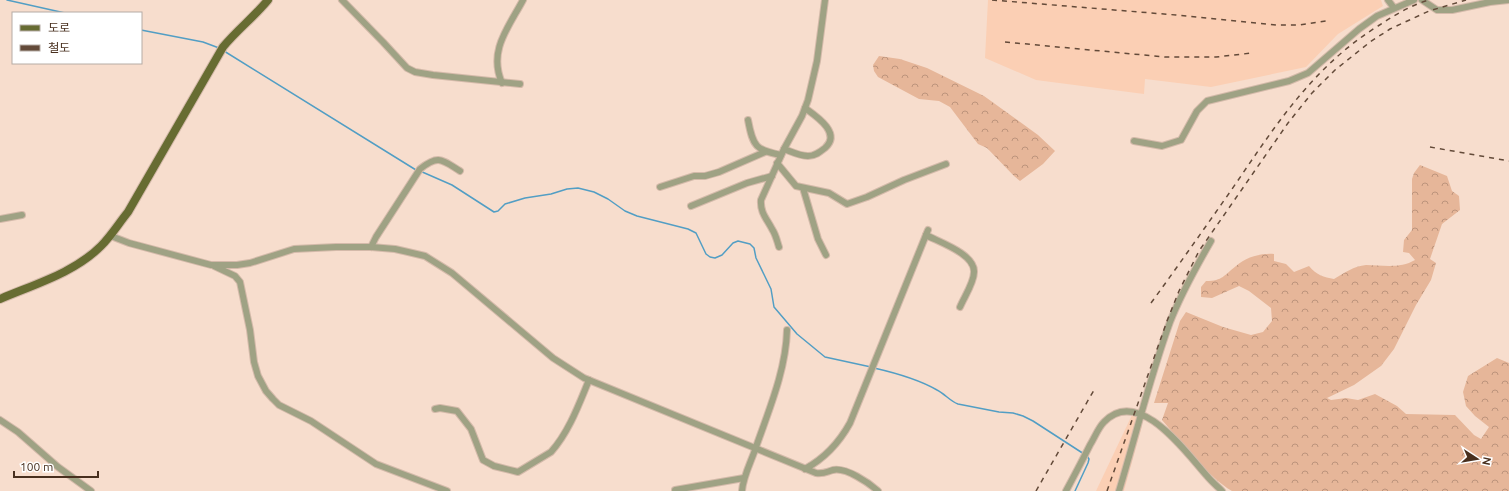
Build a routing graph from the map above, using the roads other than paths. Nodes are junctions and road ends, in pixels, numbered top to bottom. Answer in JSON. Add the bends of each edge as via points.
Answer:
{"nodes":[{"id":1,"x":268,"y":0,"type":"edge"},
{"id":2,"x":342,"y":0,"type":"edge"},
{"id":3,"x":523,"y":0,"type":"edge"},
{"id":4,"x":825,"y":0,"type":"edge"},
{"id":5,"x":1388,"y":0,"type":"edge"},
{"id":6,"x":1414,"y":0,"type":"edge"},
{"id":7,"x":1422,"y":0,"type":"edge"},
{"id":8,"x":1509,"y":0,"type":"edge"},
{"id":9,"x":1394,"y":8,"type":"junction"},
{"id":10,"x":502,"y":83,"type":"junction"},
{"id":11,"x":520,"y":84,"type":"dead end"},
{"id":12,"x":805,"y":108,"type":"junction"},
{"id":13,"x":748,"y":120,"type":"dead end"},
{"id":14,"x":1134,"y":141,"type":"dead end"},
{"id":15,"x":765,"y":152,"type":"junction"},
{"id":16,"x":783,"y":152,"type":"junction"},
{"id":17,"x":778,"y":164,"type":"junction"},
{"id":18,"x":946,"y":164,"type":"dead end"},
{"id":19,"x":460,"y":171,"type":"dead end"},
{"id":20,"x":772,"y":176,"type":"junction"},
{"id":21,"x":660,"y":187,"type":"dead end"},
{"id":22,"x":803,"y":188,"type":"junction"},
{"id":23,"x":691,"y":206,"type":"dead end"},
{"id":24,"x":22,"y":214,"type":"dead end"},
{"id":25,"x":0,"y":219,"type":"edge"},
{"id":26,"x":111,"y":236,"type":"junction"},
{"id":27,"x":1211,"y":241,"type":"dead end"},
{"id":28,"x":372,"y":247,"type":"junction"},
{"id":29,"x":779,"y":248,"type":"dead end"},
{"id":30,"x":826,"y":255,"type":"dead end"},
{"id":31,"x":211,"y":265,"type":"junction"},
{"id":32,"x":0,"y":299,"type":"edge"},
{"id":33,"x":960,"y":307,"type":"dead end"},
{"id":34,"x":787,"y":330,"type":"dead end"},
{"id":35,"x":589,"y":380,"type":"junction"},
{"id":36,"x":435,"y":409,"type":"dead end"},
{"id":37,"x":1142,"y":414,"type":"junction"},
{"id":38,"x":0,"y":420,"type":"edge"},
{"id":39,"x":756,"y":448,"type":"junction"},
{"id":40,"x":805,"y":469,"type":"junction"},
{"id":41,"x":744,"y":478,"type":"junction"},
{"id":42,"x":675,"y":490,"type":"dead end"},
{"id":43,"x":92,"y":491,"type":"edge"},
{"id":44,"x":447,"y":491,"type":"edge"},
{"id":45,"x":742,"y":491,"type":"edge"},
{"id":46,"x":878,"y":491,"type":"edge"},
{"id":47,"x":1066,"y":491,"type":"edge"},
{"id":48,"x":1119,"y":491,"type":"edge"},
{"id":49,"x":1222,"y":491,"type":"edge"}],
"edges":[{"from":1,"to":26,"type":"main road","via":[[233,34],[222,49],[128,212]]},
{"from":2,"to":10,"type":"street","via":[[410,70]]},
{"from":3,"to":10,"type":"street","via":[[498,50],[497,68]]},
{"from":4,"to":12,"type":"street","via":[[813,79]]},
{"from":5,"to":9,"type":"street"},
{"from":6,"to":9,"type":"street"},
{"from":7,"to":8,"type":"street","via":[[1437,10],[1452,10]]},
{"from":9,"to":14,"type":"street","via":[[1359,29],[1308,73],[1289,81],[1207,102],[1197,111],[1181,140],[1162,146]]},
{"from":10,"to":11,"type":"street"},
{"from":12,"to":16,"type":"street"},
{"from":12,"to":16,"type":"street","via":[[825,124],[831,138],[829,144],[816,155]]},
{"from":13,"to":15,"type":"street","via":[[754,143]]},
{"from":15,"to":16,"type":"street"},
{"from":15,"to":21,"type":"street","via":[[719,172],[694,176]]},
{"from":16,"to":17,"type":"street"},
{"from":17,"to":20,"type":"street"},
{"from":17,"to":22,"type":"street","via":[[796,186]]},
{"from":18,"to":22,"type":"street","via":[[847,204],[829,193]]},
{"from":19,"to":28,"type":"street","via":[[440,159],[426,164],[418,171]]},
{"from":20,"to":23,"type":"street","via":[[747,183]]},
{"from":20,"to":29,"type":"street","via":[[760,206]]},
{"from":22,"to":30,"type":"street","via":[[818,239]]},
{"from":24,"to":25,"type":"street"},
{"from":26,"to":31,"type":"street"},
{"from":26,"to":32,"type":"main road","via":[[67,271]]},
{"from":27,"to":37,"type":"street","via":[[1193,272],[1170,322]]},
{"from":28,"to":31,"type":"street","via":[[294,250],[250,263]]},
{"from":28,"to":35,"type":"street","via":[[395,249],[432,260],[452,273],[553,358]]},
{"from":31,"to":44,"type":"street","via":[[235,276],[240,282],[258,376],[266,391],[279,405],[311,421],[376,464]]},
{"from":33,"to":40,"type":"street","via":[[972,282],[972,264],[961,253],[927,233],[850,423],[841,439],[818,462]]},
{"from":34,"to":39,"type":"street","via":[[777,387]]},
{"from":35,"to":36,"type":"street","via":[[556,447],[518,472],[494,466],[483,460],[471,429],[457,411]]},
{"from":35,"to":39,"type":"street"},
{"from":37,"to":47,"type":"street","via":[[1124,412],[1110,416],[1100,427]]},
{"from":37,"to":48,"type":"street"},
{"from":37,"to":49,"type":"street","via":[[1171,435]]},
{"from":38,"to":43,"type":"street"},
{"from":39,"to":40,"type":"street"},
{"from":39,"to":41,"type":"street"},
{"from":40,"to":46,"type":"street","via":[[823,474],[833,470],[846,471]]},
{"from":41,"to":42,"type":"street"},
{"from":41,"to":45,"type":"street"}]}
